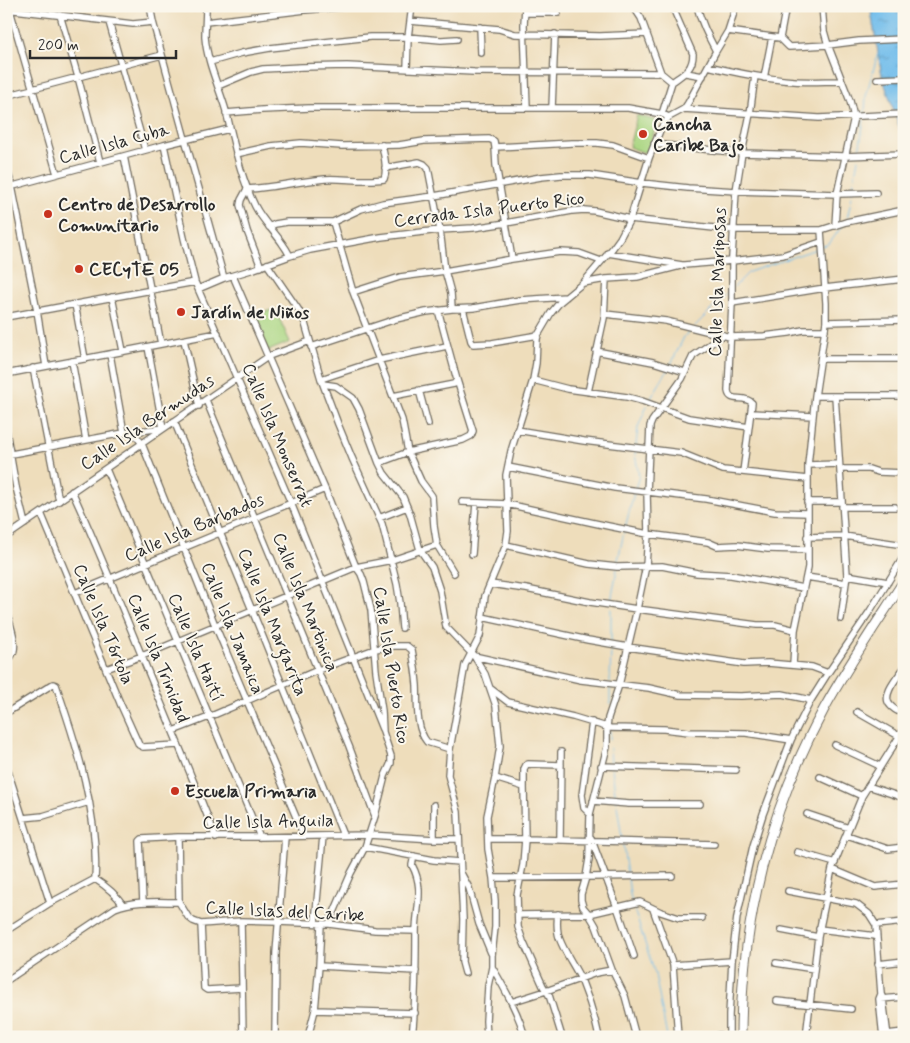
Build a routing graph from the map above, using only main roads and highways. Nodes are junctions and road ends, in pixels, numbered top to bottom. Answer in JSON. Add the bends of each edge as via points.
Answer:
{"nodes":[{"id":1,"x":904,"y":581,"type":"edge"},
{"id":2,"x":741,"y":1037,"type":"edge"}],
"edges":[{"from":1,"to":2,"type":"highway","via":[[824,708],[781,804],[750,920]]}]}
